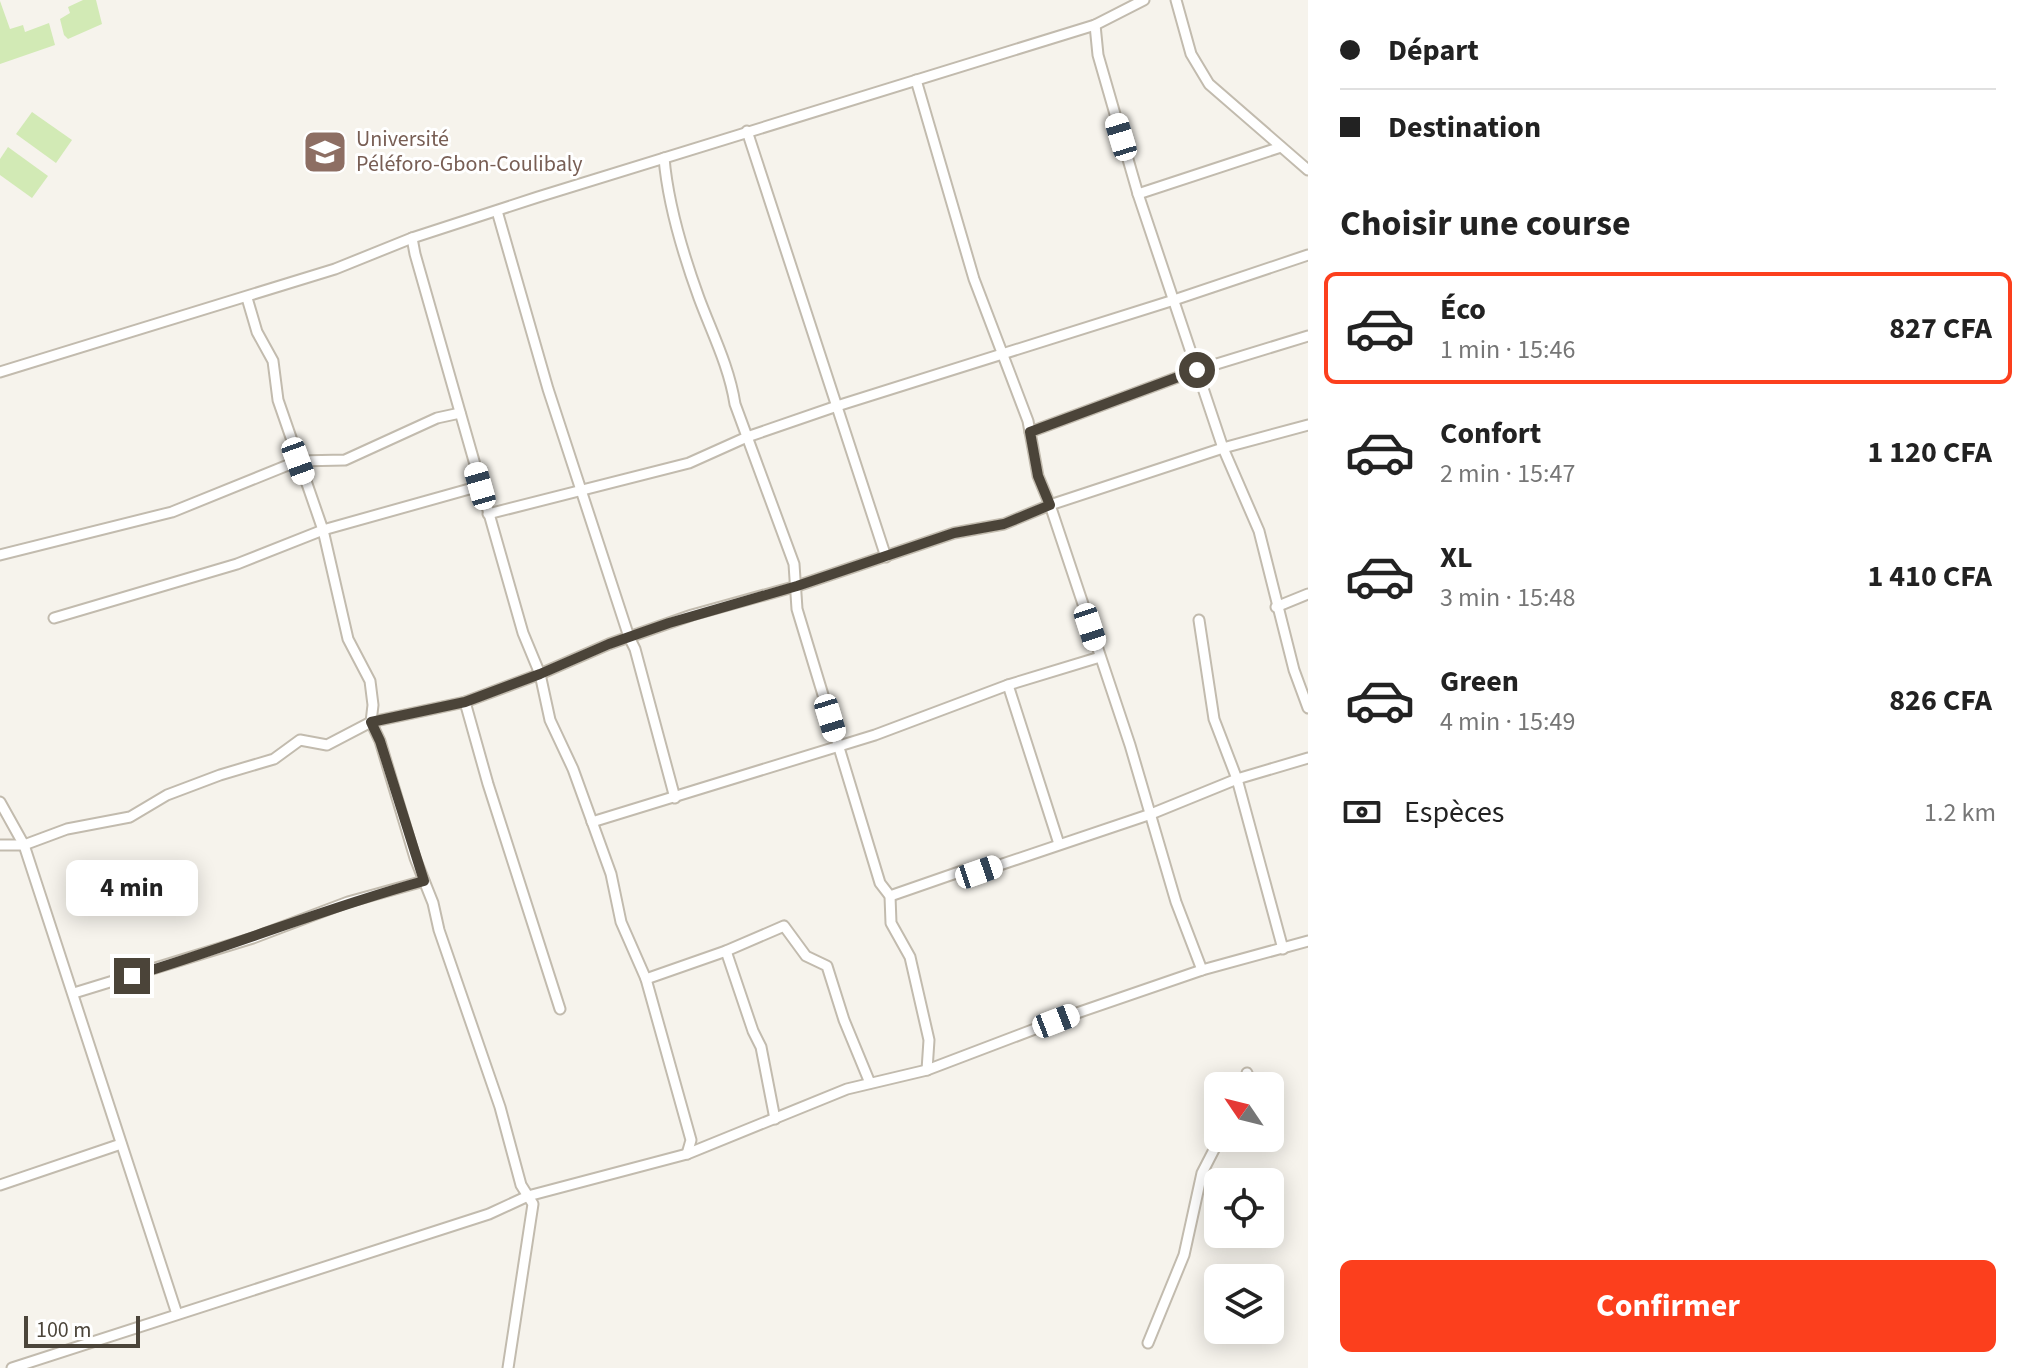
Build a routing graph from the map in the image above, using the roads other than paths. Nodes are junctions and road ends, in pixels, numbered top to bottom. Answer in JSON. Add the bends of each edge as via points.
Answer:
{"nodes":[{"id":1,"x":1144,"y":0,"type":"edge"},
{"id":2,"x":1176,"y":0,"type":"edge"},
{"id":3,"x":1095,"y":25,"type":"junction"},
{"id":4,"x":916,"y":80,"type":"junction"},
{"id":5,"x":747,"y":131,"type":"junction"},
{"id":6,"x":1281,"y":147,"type":"junction"},
{"id":7,"x":664,"y":158,"type":"junction"},
{"id":8,"x":1308,"y":170,"type":"edge"},
{"id":9,"x":1138,"y":194,"type":"junction"},
{"id":10,"x":497,"y":211,"type":"junction"},
{"id":11,"x":412,"y":238,"type":"junction"},
{"id":12,"x":1308,"y":255,"type":"edge"},
{"id":13,"x":247,"y":298,"type":"junction"},
{"id":14,"x":1174,"y":300,"type":"junction"},
{"id":15,"x":1308,"y":336,"type":"edge"},
{"id":16,"x":1002,"y":353,"type":"junction"},
{"id":17,"x":1197,"y":370,"type":"junction"},
{"id":18,"x":0,"y":372,"type":"edge"},
{"id":19,"x":837,"y":406,"type":"junction"},
{"id":20,"x":460,"y":413,"type":"junction"},
{"id":21,"x":1308,"y":425,"type":"edge"},
{"id":22,"x":1030,"y":432,"type":"junction"},
{"id":23,"x":747,"y":437,"type":"junction"},
{"id":24,"x":1223,"y":448,"type":"junction"},
{"id":25,"x":298,"y":461,"type":"junction"},
{"id":26,"x":480,"y":486,"type":"junction"},
{"id":27,"x":581,"y":491,"type":"junction"},
{"id":28,"x":1050,"y":505,"type":"junction"},
{"id":29,"x":488,"y":514,"type":"junction"},
{"id":30,"x":323,"y":530,"type":"junction"},
{"id":31,"x":0,"y":555,"type":"edge"},
{"id":32,"x":886,"y":557,"type":"junction"},
{"id":33,"x":797,"y":586,"type":"junction"},
{"id":34,"x":1308,"y":594,"type":"edge"},
{"id":35,"x":1276,"y":607,"type":"junction"},
{"id":36,"x":54,"y":618,"type":"dead end"},
{"id":37,"x":1199,"y":620,"type":"dead end"},
{"id":38,"x":629,"y":637,"type":"junction"},
{"id":39,"x":1100,"y":657,"type":"junction"},
{"id":40,"x":540,"y":674,"type":"junction"},
{"id":41,"x":1008,"y":685,"type":"junction"},
{"id":42,"x":465,"y":702,"type":"junction"},
{"id":43,"x":1308,"y":708,"type":"edge"},
{"id":44,"x":371,"y":722,"type":"junction"},
{"id":45,"x":838,"y":745,"type":"junction"},
{"id":46,"x":1308,"y":758,"type":"edge"},
{"id":47,"x":1237,"y":779,"type":"junction"},
{"id":48,"x":675,"y":798,"type":"junction"},
{"id":49,"x":0,"y":802,"type":"edge"},
{"id":50,"x":1151,"y":814,"type":"junction"},
{"id":51,"x":592,"y":822,"type":"junction"},
{"id":52,"x":1059,"y":844,"type":"junction"},
{"id":53,"x":0,"y":845,"type":"edge"},
{"id":54,"x":24,"y":845,"type":"junction"},
{"id":55,"x":424,"y":881,"type":"junction"},
{"id":56,"x":890,"y":896,"type":"junction"},
{"id":57,"x":1308,"y":941,"type":"edge"},
{"id":58,"x":1283,"y":949,"type":"junction"},
{"id":59,"x":726,"y":951,"type":"junction"},
{"id":60,"x":1202,"y":970,"type":"junction"},
{"id":61,"x":646,"y":979,"type":"junction"},
{"id":62,"x":74,"y":993,"type":"junction"},
{"id":63,"x":560,"y":1009,"type":"dead end"},
{"id":64,"x":927,"y":1070,"type":"junction"},
{"id":65,"x":870,"y":1083,"type":"junction"},
{"id":66,"x":775,"y":1119,"type":"junction"},
{"id":67,"x":121,"y":1144,"type":"junction"},
{"id":68,"x":1213,"y":1152,"type":"edge"},
{"id":69,"x":687,"y":1154,"type":"junction"},
{"id":70,"x":0,"y":1185,"type":"edge"},
{"id":71,"x":528,"y":1196,"type":"junction"},
{"id":72,"x":177,"y":1314,"type":"junction"},
{"id":73,"x":1148,"y":1343,"type":"dead end"},
{"id":74,"x":12,"y":1368,"type":"edge"},
{"id":75,"x":508,"y":1368,"type":"edge"}],
"edges":[{"from":1,"to":3,"type":"street"},
{"from":2,"to":6,"type":"street","via":[[1191,54],[1209,84]]},
{"from":3,"to":4,"type":"street"},
{"from":3,"to":9,"type":"street","via":[[1098,55]]},
{"from":4,"to":5,"type":"street"},
{"from":4,"to":16,"type":"street","via":[[974,279]]},
{"from":5,"to":7,"type":"street"},
{"from":5,"to":19,"type":"street"},
{"from":6,"to":8,"type":"street"},
{"from":6,"to":9,"type":"street"},
{"from":7,"to":10,"type":"street"},
{"from":7,"to":23,"type":"street","via":[[666,187],[698,295]]},
{"from":9,"to":14,"type":"street"},
{"from":10,"to":11,"type":"street"},
{"from":10,"to":27,"type":"street"},
{"from":11,"to":13,"type":"street"},
{"from":11,"to":20,"type":"street"},
{"from":12,"to":14,"type":"street"},
{"from":13,"to":18,"type":"street"},
{"from":13,"to":25,"type":"street","via":[[273,361],[278,400]]},
{"from":14,"to":16,"type":"street"},
{"from":14,"to":17,"type":"street"},
{"from":15,"to":17,"type":"street"},
{"from":16,"to":19,"type":"street"},
{"from":16,"to":22,"type":"street"},
{"from":17,"to":22,"type":"street"},
{"from":17,"to":24,"type":"street"},
{"from":19,"to":23,"type":"street"},
{"from":19,"to":32,"type":"street"},
{"from":20,"to":25,"type":"street","via":[[437,418],[345,460]]},
{"from":20,"to":26,"type":"street"},
{"from":21,"to":24,"type":"street"},
{"from":22,"to":28,"type":"street"},
{"from":23,"to":27,"type":"street","via":[[689,463]]},
{"from":23,"to":33,"type":"street","via":[[794,564]]},
{"from":24,"to":28,"type":"street"},
{"from":24,"to":35,"type":"street","via":[[1259,531]]},
{"from":25,"to":30,"type":"street"},
{"from":25,"to":31,"type":"street","via":[[172,512]]},
{"from":26,"to":29,"type":"street"},
{"from":26,"to":30,"type":"street"},
{"from":27,"to":29,"type":"street"},
{"from":27,"to":38,"type":"street"},
{"from":28,"to":32,"type":"street","via":[[1004,524],[954,533]]},
{"from":28,"to":39,"type":"street"},
{"from":29,"to":40,"type":"street"},
{"from":30,"to":36,"type":"street","via":[[237,564]]},
{"from":30,"to":44,"type":"street","via":[[348,639],[370,681]]},
{"from":32,"to":33,"type":"street"},
{"from":33,"to":38,"type":"street"},
{"from":33,"to":45,"type":"street","via":[[797,609]]},
{"from":34,"to":35,"type":"street"},
{"from":35,"to":43,"type":"street"},
{"from":37,"to":47,"type":"street","via":[[1214,719]]},
{"from":38,"to":40,"type":"street"},
{"from":38,"to":48,"type":"street"},
{"from":39,"to":41,"type":"street"},
{"from":39,"to":50,"type":"street"},
{"from":40,"to":42,"type":"street"},
{"from":40,"to":51,"type":"street","via":[[550,720]]},
{"from":41,"to":45,"type":"street"},
{"from":41,"to":52,"type":"street"},
{"from":42,"to":44,"type":"street"},
{"from":42,"to":63,"type":"street"},
{"from":44,"to":54,"type":"street","via":[[327,745],[300,740],[274,759],[167,795],[130,817],[67,829]]},
{"from":44,"to":55,"type":"street"},
{"from":45,"to":48,"type":"street"},
{"from":45,"to":56,"type":"street","via":[[880,883]]},
{"from":46,"to":47,"type":"street"},
{"from":47,"to":50,"type":"street"},
{"from":47,"to":58,"type":"street"},
{"from":48,"to":51,"type":"street"},
{"from":49,"to":54,"type":"street"},
{"from":50,"to":52,"type":"street"},
{"from":50,"to":60,"type":"street"},
{"from":51,"to":61,"type":"street","via":[[621,922]]},
{"from":52,"to":56,"type":"street"},
{"from":53,"to":54,"type":"street"},
{"from":54,"to":62,"type":"street"},
{"from":55,"to":62,"type":"street"},
{"from":55,"to":71,"type":"street"},
{"from":56,"to":64,"type":"street","via":[[891,923],[910,957],[929,1040]]},
{"from":57,"to":58,"type":"street"},
{"from":58,"to":60,"type":"street"},
{"from":59,"to":61,"type":"street"},
{"from":59,"to":65,"type":"street","via":[[784,926],[806,956],[827,966]]},
{"from":59,"to":66,"type":"street","via":[[761,1047]]},
{"from":60,"to":64,"type":"street"},
{"from":61,"to":69,"type":"street","via":[[691,1140]]},
{"from":62,"to":67,"type":"street"},
{"from":64,"to":65,"type":"street"},
{"from":65,"to":66,"type":"street"},
{"from":66,"to":69,"type":"street"},
{"from":67,"to":70,"type":"street"},
{"from":67,"to":72,"type":"street"},
{"from":68,"to":73,"type":"street","via":[[1202,1173],[1184,1255]]},
{"from":69,"to":71,"type":"street"},
{"from":71,"to":72,"type":"street","via":[[489,1214]]},
{"from":71,"to":75,"type":"street","via":[[533,1204]]},
{"from":72,"to":74,"type":"street"}]}
